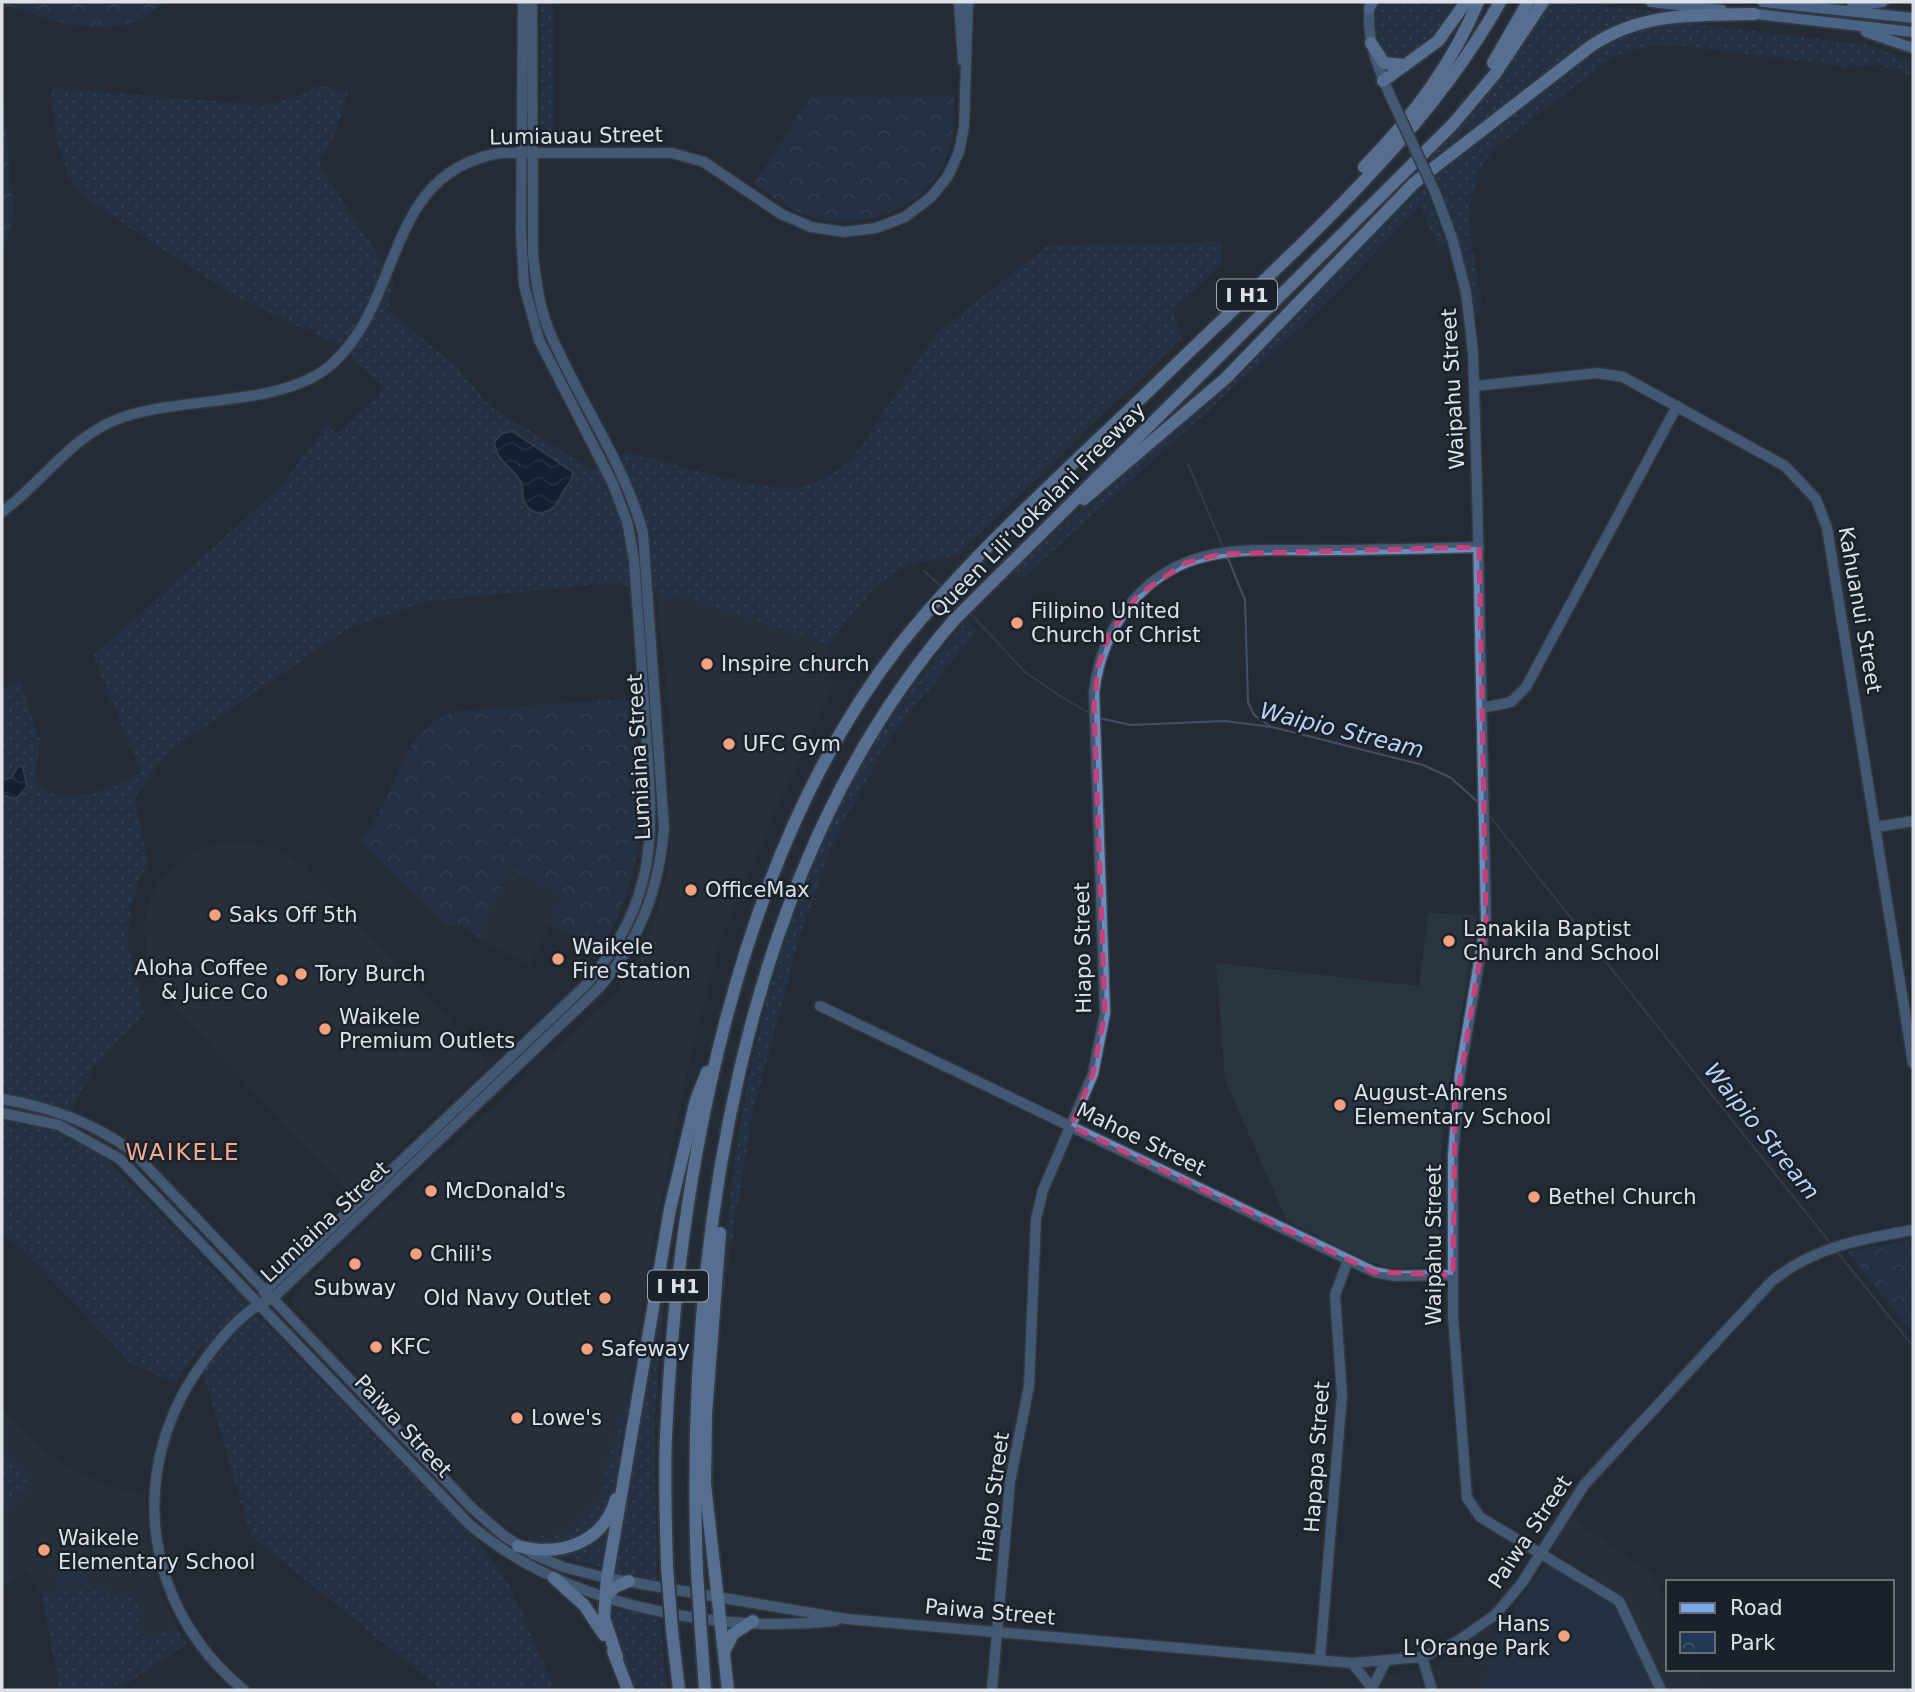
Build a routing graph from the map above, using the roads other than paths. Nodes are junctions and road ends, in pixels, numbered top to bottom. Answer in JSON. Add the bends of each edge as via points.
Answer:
{"nodes":[{"id":1,"x":523,"y":2,"type":"edge"},
{"id":2,"x":532,"y":2,"type":"edge"},
{"id":3,"x":959,"y":2,"type":"edge"},
{"id":4,"x":968,"y":2,"type":"edge"},
{"id":5,"x":1466,"y":2,"type":"edge"},
{"id":6,"x":1478,"y":2,"type":"edge"},
{"id":7,"x":1500,"y":2,"type":"edge"},
{"id":8,"x":1528,"y":2,"type":"edge"},
{"id":9,"x":1543,"y":2,"type":"edge"},
{"id":10,"x":1651,"y":2,"type":"edge"},
{"id":11,"x":1763,"y":2,"type":"edge"},
{"id":12,"x":1883,"y":2,"type":"edge"},
{"id":13,"x":1370,"y":4,"type":"edge"},
{"id":14,"x":1786,"y":5,"type":"junction"},
{"id":15,"x":1754,"y":14,"type":"junction"},
{"id":16,"x":1913,"y":18,"type":"edge"},
{"id":17,"x":1815,"y":21,"type":"junction"},
{"id":18,"x":1913,"y":32,"type":"edge"},
{"id":19,"x":1371,"y":43,"type":"junction"},
{"id":20,"x":1913,"y":48,"type":"edge"},
{"id":21,"x":1408,"y":64,"type":"junction"},
{"id":22,"x":965,"y":68,"type":"junction"},
{"id":23,"x":1384,"y":81,"type":"junction"},
{"id":24,"x":522,"y":152,"type":"junction"},
{"id":25,"x":535,"y":152,"type":"junction"},
{"id":26,"x":1411,"y":164,"type":"junction"},
{"id":27,"x":1475,"y":386,"type":"junction"},
{"id":28,"x":1678,"y":406,"type":"junction"},
{"id":29,"x":2,"y":512,"type":"edge"},
{"id":30,"x":1006,"y":529,"type":"junction"},
{"id":31,"x":1479,"y":547,"type":"junction"},
{"id":32,"x":1014,"y":557,"type":"junction"},
{"id":33,"x":1482,"y":708,"type":"junction"},
{"id":34,"x":1913,"y":821,"type":"edge"},
{"id":35,"x":1877,"y":827,"type":"junction"},
{"id":36,"x":820,"y":1006,"type":"dead end"},
{"id":37,"x":729,"y":1009,"type":"junction"},
{"id":38,"x":1913,"y":1063,"type":"edge"},
{"id":39,"x":743,"y":1067,"type":"junction"},
{"id":40,"x":2,"y":1100,"type":"edge"},
{"id":41,"x":2,"y":1113,"type":"edge"},
{"id":42,"x":78,"y":1119,"type":"junction"},
{"id":43,"x":59,"y":1125,"type":"junction"},
{"id":44,"x":1071,"y":1126,"type":"junction"},
{"id":45,"x":84,"y":1137,"type":"junction"},
{"id":46,"x":1913,"y":1230,"type":"edge"},
{"id":47,"x":1348,"y":1260,"type":"junction"},
{"id":48,"x":1453,"y":1275,"type":"junction"},
{"id":49,"x":265,"y":1289,"type":"junction"},
{"id":50,"x":273,"y":1298,"type":"junction"},
{"id":51,"x":261,"y":1302,"type":"junction"},
{"id":52,"x":624,"y":1483,"type":"junction"},
{"id":53,"x":518,"y":1546,"type":"junction"},
{"id":54,"x":1541,"y":1553,"type":"junction"},
{"id":55,"x":554,"y":1578,"type":"junction"},
{"id":56,"x":607,"y":1578,"type":"junction"},
{"id":57,"x":629,"y":1581,"type":"junction"},
{"id":58,"x":605,"y":1597,"type":"junction"},
{"id":59,"x":719,"y":1597,"type":"junction"},
{"id":60,"x":696,"y":1616,"type":"junction"},
{"id":61,"x":720,"y":1619,"type":"junction"},
{"id":62,"x":847,"y":1619,"type":"junction"},
{"id":63,"x":753,"y":1621,"type":"junction"},
{"id":64,"x":997,"y":1637,"type":"junction"},
{"id":65,"x":724,"y":1654,"type":"junction"},
{"id":66,"x":617,"y":1657,"type":"junction"},
{"id":67,"x":1422,"y":1657,"type":"junction"},
{"id":68,"x":1320,"y":1659,"type":"junction"},
{"id":69,"x":1352,"y":1663,"type":"junction"},
{"id":70,"x":1385,"y":1663,"type":"junction"},
{"id":71,"x":244,"y":1690,"type":"edge"},
{"id":72,"x":628,"y":1690,"type":"edge"},
{"id":73,"x":679,"y":1690,"type":"edge"},
{"id":74,"x":705,"y":1690,"type":"edge"},
{"id":75,"x":728,"y":1690,"type":"edge"},
{"id":76,"x":992,"y":1690,"type":"edge"},
{"id":77,"x":1432,"y":1690,"type":"edge"},
{"id":78,"x":1661,"y":1690,"type":"edge"}],
"edges":[{"from":1,"to":24,"type":"street","name":"Lumiaina Street"},
{"from":2,"to":25,"type":"street","name":"Lumiaina Street"},
{"from":3,"to":22,"type":"street","name":"Lumiauau Street"},
{"from":4,"to":22,"type":"street","name":"Lumiauau Street"},
{"from":5,"to":21,"type":"highway","via":[[1438,41]]},
{"from":6,"to":30,"type":"highway","via":[[1438,77],[1390,141]]},
{"from":7,"to":30,"type":"highway","name":"Queen Liliʻuokalani Freeway","number":"I H1","via":[[1449,81],[1382,161]]},
{"from":8,"to":26,"type":"highway","via":[[1481,80]]},
{"from":9,"to":26,"type":"highway","name":"Queen Liliʻuokalani Freeway","number":"I H1","via":[[1495,74]]},
{"from":10,"to":15,"type":"main road"},
{"from":11,"to":14,"type":"main road"},
{"from":12,"to":14,"type":"main road"},
{"from":13,"to":19,"type":"street","name":"Waipahu Street"},
{"from":14,"to":16,"type":"main road"},
{"from":15,"to":17,"type":"main road"},
{"from":15,"to":32,"type":"highway","via":[[1648,19],[1591,46],[1414,183],[1226,379]]},
{"from":17,"to":18,"type":"main road"},
{"from":17,"to":20,"type":"main road"},
{"from":19,"to":21,"type":"highway","via":[[1384,62],[1396,67]]},
{"from":19,"to":23,"type":"street","name":"Waipahu Street"},
{"from":21,"to":23,"type":"highway"},
{"from":22,"to":25,"type":"street","name":"Lumiauau Street","via":[[962,139],[948,176],[912,213],[876,228],[844,232],[811,227],[781,214],[704,162],[672,153]]},
{"from":23,"to":27,"type":"street","name":"Waipahu Street","bridge":true,"via":[[1452,238],[1466,292]]},
{"from":24,"to":25,"type":"street","name":"Lumiauau Street"},
{"from":24,"to":29,"type":"street","name":"Lumiauau Street","via":[[469,160],[430,187],[407,224],[363,323],[341,355],[324,370],[287,387],[112,422],[88,436]]},
{"from":24,"to":49,"type":"street","name":"Lumiaina Street","via":[[522,262],[529,308],[539,340],[612,482],[627,522],[634,560],[652,825],[645,880],[621,938],[586,985]]},
{"from":25,"to":50,"type":"street","name":"Lumiaina Street","via":[[533,255],[544,315],[629,489],[643,533],[664,818],[660,869],[634,940],[597,990]]},
{"from":26,"to":32,"type":"highway","name":"Queen Liliʻuokalani Freeway","number":"I H1"},
{"from":27,"to":28,"type":"street","name":"Kahuanui Street","via":[[1612,373]]},
{"from":27,"to":31,"type":"street","name":"Waipahu Street"},
{"from":28,"to":33,"type":"street","via":[[1525,687],[1511,702]]},
{"from":28,"to":35,"type":"street","name":"Kahuanui Street","via":[[1785,466],[1807,486],[1823,514]]},
{"from":30,"to":37,"type":"highway","name":"Queen Liliʻuokalani Freeway","number":"I H1","via":[[897,649],[824,762],[774,873]]},
{"from":31,"to":33,"type":"street","name":"Waipahu Street"},
{"from":31,"to":44,"type":"street","name":"Hiapo Street","via":[[1221,554],[1167,573],[1130,603],[1116,622],[1102,650],[1094,706],[1105,1013],[1093,1074]]},
{"from":32,"to":39,"type":"highway","name":"Queen Liliʻuokalani Freeway","number":"I H1","via":[[954,620],[885,709],[825,817],[790,902]]},
{"from":33,"to":48,"type":"street","name":"Waipahu Street","via":[[1485,932],[1455,1110]]},
{"from":34,"to":35,"type":"street"},
{"from":35,"to":38,"type":"street","name":"Kahuanui Street"},
{"from":36,"to":44,"type":"street","name":"Mahoe Street"},
{"from":37,"to":52,"type":"highway","via":[[696,1100],[678,1172]]},
{"from":37,"to":73,"type":"highway","name":"Queen Liliʻuokalani Freeway","number":"I H1","bridge":true,"via":[[708,1098],[677,1287],[666,1443],[667,1567]]},
{"from":39,"to":59,"type":"highway","via":[[722,1213],[706,1414],[706,1506]]},
{"from":39,"to":74,"type":"highway","name":"Queen Liliʻuokalani Freeway","number":"I H1","bridge":true,"via":[[720,1174],[704,1293],[696,1413],[697,1572]]},
{"from":40,"to":42,"type":"street","name":"Paiwa Street","via":[[42,1106]]},
{"from":41,"to":43,"type":"street","name":"Paiwa Street"},
{"from":42,"to":43,"type":"street"},
{"from":42,"to":45,"type":"street"},
{"from":42,"to":49,"type":"street","name":"Paiwa Street","via":[[138,1156]]},
{"from":43,"to":45,"type":"street","name":"Paiwa Street"},
{"from":44,"to":47,"type":"street","name":"Mahoe Street"},
{"from":44,"to":64,"type":"street","name":"Hiapo Street","via":[[1043,1190],[1036,1219],[1029,1386],[1010,1482]]},
{"from":45,"to":51,"type":"street","name":"Paiwa Street","via":[[136,1173]]},
{"from":46,"to":54,"type":"street","name":"Paiwa Street","via":[[1826,1249],[1793,1265],[1760,1292],[1584,1485]]},
{"from":47,"to":48,"type":"street","name":"Mahoe Street","via":[[1394,1276]]},
{"from":47,"to":68,"type":"street","name":"Hapapa Street","via":[[1335,1295],[1342,1395]]},
{"from":48,"to":54,"type":"street","name":"Waipahu Street","via":[[1468,1503],[1480,1517]]},
{"from":49,"to":50,"type":"street","name":"Paiwa Street"},
{"from":49,"to":51,"type":"street","name":"Lumiaina Street"},
{"from":50,"to":51,"type":"street","name":"Lumiaina Street"},
{"from":50,"to":53,"type":"street","name":"Paiwa Street","via":[[472,1508]]},
{"from":51,"to":55,"type":"street","name":"Paiwa Street","via":[[469,1524],[512,1557]]},
{"from":51,"to":71,"type":"street","name":"Lumiaina Street","via":[[214,1348],[182,1393],[161,1446],[154,1487],[158,1545],[174,1602],[198,1643]]},
{"from":52,"to":53,"type":"highway","via":[[605,1522],[581,1542],[550,1552]]},
{"from":52,"to":56,"type":"highway"},
{"from":53,"to":56,"type":"street","name":"Paiwa Street","via":[[563,1567]]},
{"from":54,"to":67,"type":"street","name":"Paiwa Street","via":[[1495,1615],[1456,1642]]},
{"from":54,"to":78,"type":"street","name":"Waipahu Street","via":[[1622,1604]]},
{"from":55,"to":58,"type":"street","name":"Paiwa Street"},
{"from":55,"to":66,"type":"highway","via":[[584,1605]]},
{"from":56,"to":57,"type":"street","name":"Paiwa Street"},
{"from":56,"to":58,"type":"highway"},
{"from":57,"to":58,"type":"highway"},
{"from":57,"to":59,"type":"street","name":"Paiwa Street"},
{"from":58,"to":60,"type":"street","name":"Paiwa Street"},
{"from":58,"to":66,"type":"highway","via":[[606,1626]]},
{"from":59,"to":60,"type":"highway","via":[[713,1608]]},
{"from":59,"to":61,"type":"highway"},
{"from":59,"to":62,"type":"street","name":"Paiwa Street"},
{"from":60,"to":61,"type":"street","name":"Paiwa Street"},
{"from":61,"to":63,"type":"street","name":"Paiwa Street"},
{"from":61,"to":65,"type":"highway"},
{"from":62,"to":63,"type":"street","name":"Paiwa Street"},
{"from":62,"to":64,"type":"street","name":"Paiwa Street"},
{"from":63,"to":65,"type":"highway","via":[[733,1634]]},
{"from":64,"to":68,"type":"street","name":"Paiwa Street"},
{"from":64,"to":76,"type":"street","name":"Hiapo Street"},
{"from":65,"to":75,"type":"highway"},
{"from":66,"to":72,"type":"highway"},
{"from":67,"to":70,"type":"street","name":"Paiwa Street"},
{"from":67,"to":77,"type":"street"},
{"from":68,"to":69,"type":"street","name":"Paiwa Street"},
{"from":69,"to":70,"type":"street","name":"Paiwa Street"},
{"from":69,"to":70,"type":"street","via":[[1372,1688]]}]}
